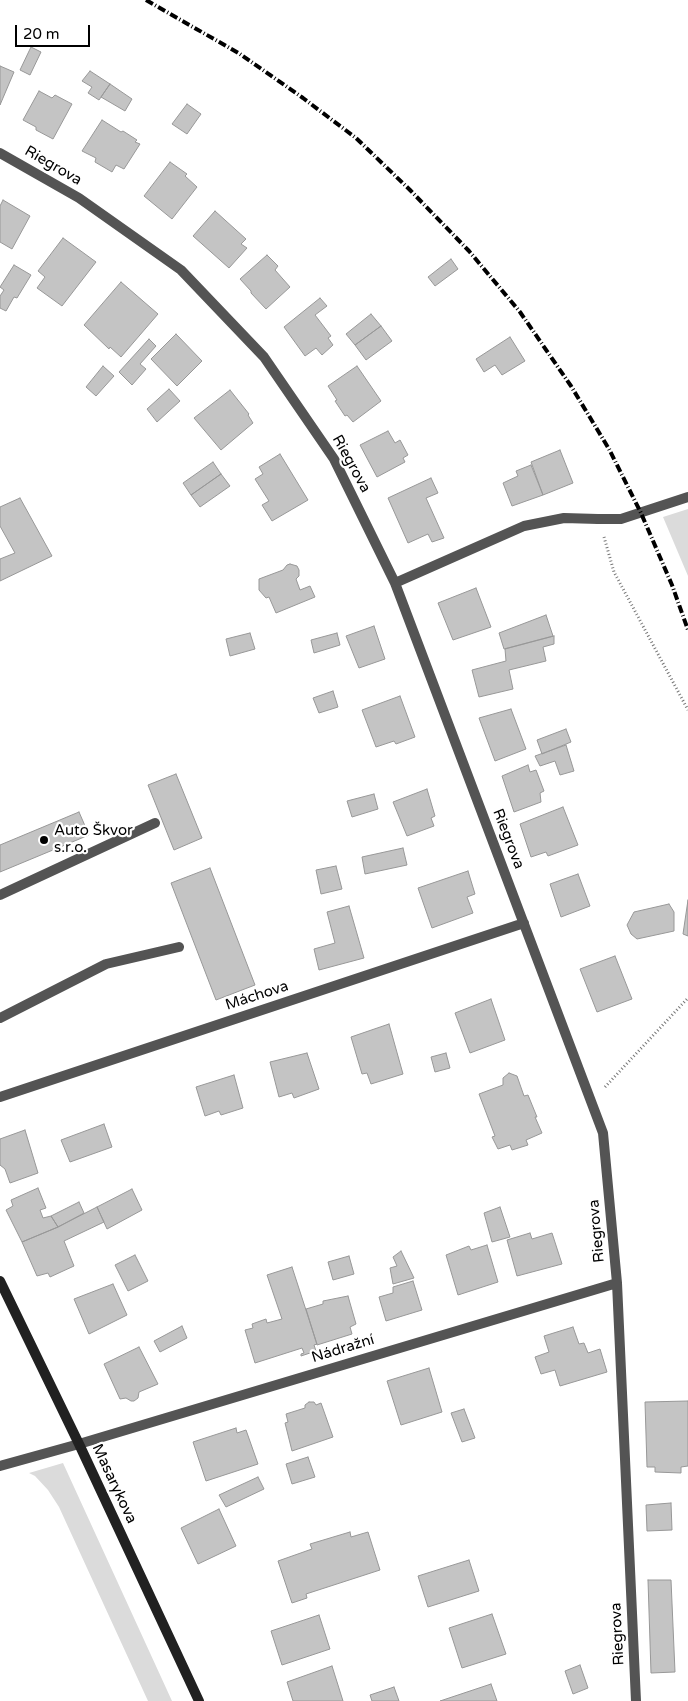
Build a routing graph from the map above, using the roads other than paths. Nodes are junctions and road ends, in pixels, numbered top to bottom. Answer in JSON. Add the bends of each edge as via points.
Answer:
{"nodes":[{"id":1,"x":0,"y":153,"type":"edge"},
{"id":2,"x":688,"y":497,"type":"edge"},
{"id":3,"x":395,"y":583,"type":"junction"},
{"id":4,"x":155,"y":823,"type":"dead end"},
{"id":5,"x":0,"y":894,"type":"edge"},
{"id":6,"x":524,"y":923,"type":"junction"},
{"id":7,"x":179,"y":947,"type":"dead end"},
{"id":8,"x":0,"y":1018,"type":"edge"},
{"id":9,"x":0,"y":1097,"type":"edge"},
{"id":10,"x":0,"y":1281,"type":"edge"},
{"id":11,"x":617,"y":1283,"type":"junction"},
{"id":12,"x":79,"y":1444,"type":"junction"},
{"id":13,"x":0,"y":1466,"type":"edge"},
{"id":14,"x":199,"y":1701,"type":"edge"},
{"id":15,"x":636,"y":1701,"type":"edge"}],
"edges":[{"from":1,"to":3,"type":"street","name":"Riegrova","via":[[79,198],[181,270],[264,357],[334,459]]},
{"from":2,"to":3,"type":"street","via":[[621,519],[564,518],[524,526]]},
{"from":3,"to":6,"type":"street","name":"Riegrova"},
{"from":4,"to":5,"type":"street"},
{"from":6,"to":9,"type":"street","name":"Máchova"},
{"from":6,"to":11,"type":"street","name":"Riegrova","via":[[603,1134]]},
{"from":7,"to":8,"type":"street","via":[[106,964]]},
{"from":10,"to":12,"type":"main road","name":"Masarykova"},
{"from":11,"to":12,"type":"street","name":"Nádražní"},
{"from":11,"to":15,"type":"street","name":"Riegrova"},
{"from":12,"to":13,"type":"street","name":"Nádražní"},
{"from":12,"to":14,"type":"main road","name":"Masarykova"}]}
